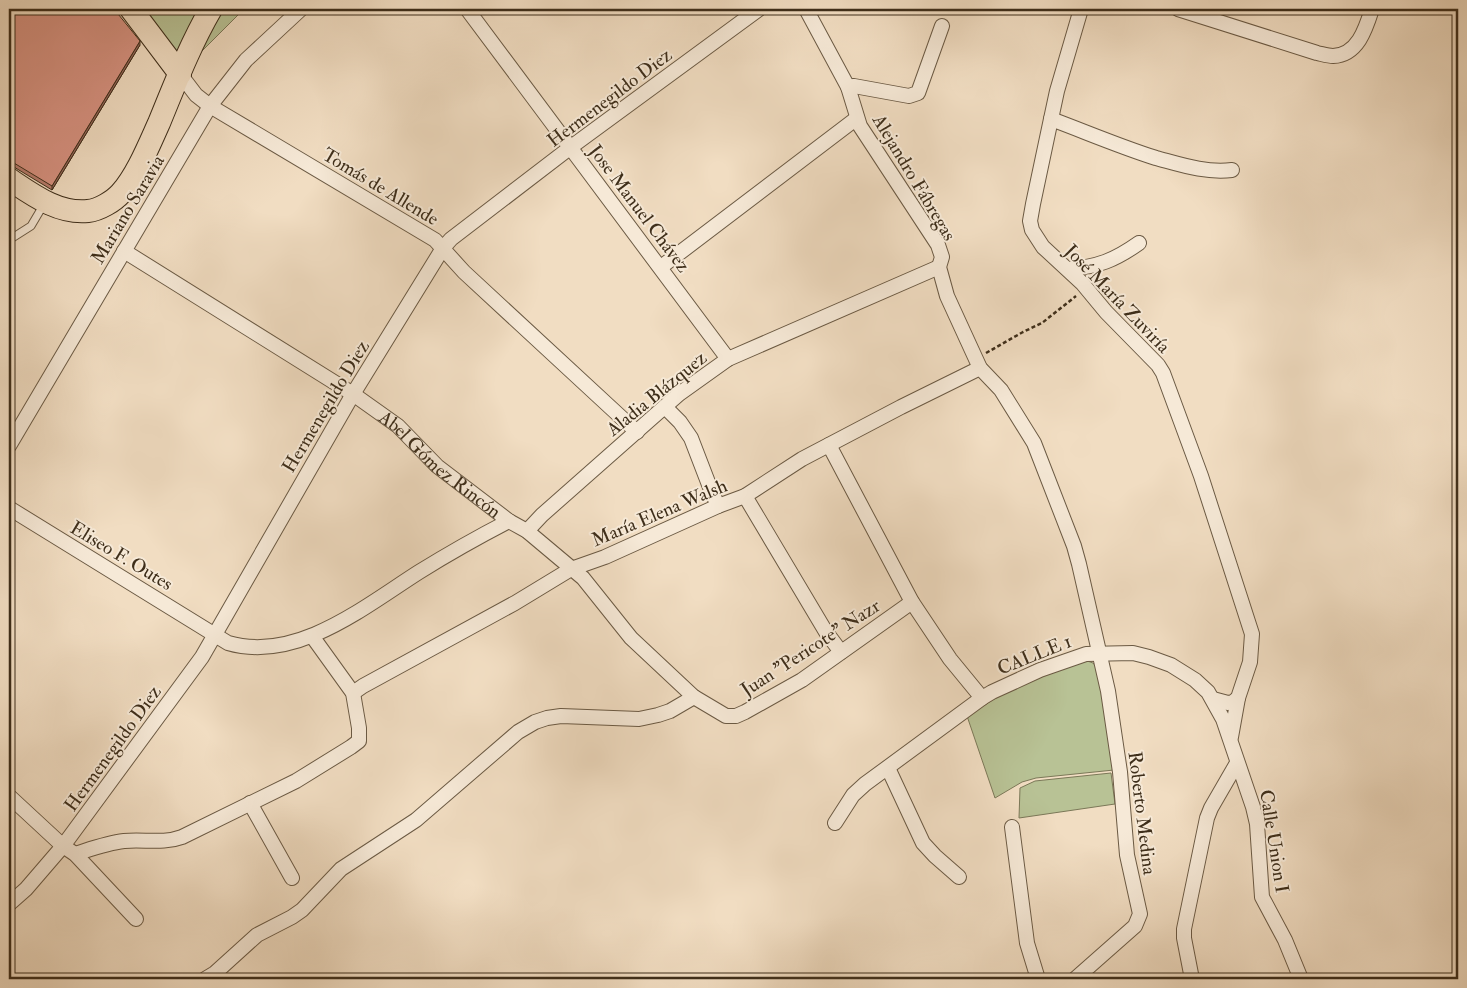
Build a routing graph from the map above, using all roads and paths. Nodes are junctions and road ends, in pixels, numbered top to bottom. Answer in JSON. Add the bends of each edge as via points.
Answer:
{"nodes":[{"id":1,"x":131,"y":9,"type":"edge"},
{"id":2,"x":211,"y":9,"type":"edge"},
{"id":3,"x":301,"y":9,"type":"edge"},
{"id":4,"x":467,"y":9,"type":"edge"},
{"id":5,"x":758,"y":9,"type":"edge"},
{"id":6,"x":806,"y":9,"type":"edge"},
{"id":7,"x":1081,"y":9,"type":"edge"},
{"id":8,"x":1178,"y":9,"type":"edge"},
{"id":9,"x":1372,"y":9,"type":"edge"},
{"id":10,"x":942,"y":26,"type":"dead end"},
{"id":11,"x":180,"y":74,"type":"junction"},
{"id":12,"x":848,"y":87,"type":"junction"},
{"id":13,"x":210,"y":106,"type":"junction"},
{"id":14,"x":857,"y":118,"type":"junction"},
{"id":15,"x":1051,"y":119,"type":"junction"},
{"id":16,"x":571,"y":147,"type":"junction"},
{"id":17,"x":1232,"y":170,"type":"dead end"},
{"id":18,"x":9,"y":179,"type":"edge"},
{"id":19,"x":45,"y":201,"type":"junction"},
{"id":20,"x":9,"y":240,"type":"edge"},
{"id":21,"x":1139,"y":243,"type":"dead end"},
{"id":22,"x":444,"y":248,"type":"junction"},
{"id":23,"x":124,"y":252,"type":"junction"},
{"id":24,"x":661,"y":267,"type":"junction"},
{"id":25,"x":939,"y":267,"type":"junction"},
{"id":26,"x":1068,"y":270,"type":"junction"},
{"id":27,"x":1087,"y":289,"type":"junction"},
{"id":28,"x":728,"y":359,"type":"junction"},
{"id":29,"x":978,"y":363,"type":"junction"},
{"id":30,"x":353,"y":394,"type":"junction"},
{"id":31,"x":665,"y":407,"type":"junction"},
{"id":32,"x":638,"y":432,"type":"junction"},
{"id":33,"x":830,"y":445,"type":"junction"},
{"id":34,"x":9,"y":446,"type":"edge"},
{"id":35,"x":745,"y":496,"type":"junction"},
{"id":36,"x":718,"y":506,"type":"junction"},
{"id":37,"x":9,"y":508,"type":"edge"},
{"id":38,"x":508,"y":520,"type":"junction"},
{"id":39,"x":527,"y":531,"type":"junction"},
{"id":40,"x":571,"y":569,"type":"junction"},
{"id":41,"x":912,"y":602,"type":"junction"},
{"id":42,"x":214,"y":635,"type":"junction"},
{"id":43,"x":312,"y":636,"type":"junction"},
{"id":44,"x":841,"y":652,"type":"junction"},
{"id":45,"x":1101,"y":654,"type":"junction"},
{"id":46,"x":353,"y":693,"type":"junction"},
{"id":47,"x":694,"y":697,"type":"junction"},
{"id":48,"x":982,"y":698,"type":"junction"},
{"id":49,"x":1238,"y":698,"type":"junction"},
{"id":50,"x":1213,"y":699,"type":"junction"},
{"id":51,"x":726,"y":716,"type":"joint"},
{"id":52,"x":1231,"y":742,"type":"junction"},
{"id":53,"x":1237,"y":763,"type":"junction"},
{"id":54,"x":888,"y":768,"type":"junction"},
{"id":55,"x":9,"y":796,"type":"edge"},
{"id":56,"x":250,"y":803,"type":"junction"},
{"id":57,"x":835,"y":823,"type":"dead end"},
{"id":58,"x":1012,"y":827,"type":"dead end"},
{"id":59,"x":63,"y":846,"type":"junction"},
{"id":60,"x":75,"y":854,"type":"junction"},
{"id":61,"x":959,"y":877,"type":"dead end"},
{"id":62,"x":292,"y":878,"type":"dead end"},
{"id":63,"x":9,"y":904,"type":"edge"},
{"id":64,"x":136,"y":919,"type":"dead end"},
{"id":65,"x":205,"y":979,"type":"edge"},
{"id":66,"x":1038,"y":979,"type":"edge"},
{"id":67,"x":1075,"y":979,"type":"edge"},
{"id":68,"x":1192,"y":979,"type":"edge"},
{"id":69,"x":1301,"y":979,"type":"edge"}],
"edges":[{"from":1,"to":11,"type":"main road"},
{"from":2,"to":11,"type":"main road"},
{"from":3,"to":13,"type":"street","name":"Mariano Saravia","via":[[246,60]]},
{"from":4,"to":16,"type":"street","name":"Jose Manuel Chávez"},
{"from":5,"to":16,"type":"street","name":"Hermenegildo Diez"},
{"from":6,"to":12,"type":"street","name":"Alejandro Fábregas"},
{"from":7,"to":15,"type":"street","name":"José María Zuviría"},
{"from":8,"to":9,"type":"street","via":[[1333,56],[1343,54],[1359,42]]},
{"from":10,"to":12,"type":"street","via":[[918,93],[908,96]]},
{"from":11,"to":13,"type":"street","name":"Tomás de Allende","via":[[196,95]]},
{"from":11,"to":19,"type":"main road","via":[[149,145],[121,193],[90,211],[71,211]]},
{"from":12,"to":14,"type":"street","name":"Alejandro Fábregas"},
{"from":13,"to":22,"type":"street","name":"Tomás de Allende","via":[[436,240]]},
{"from":13,"to":23,"type":"street","name":"Mariano Saravia"},
{"from":14,"to":24,"type":"street"},
{"from":14,"to":25,"type":"street","name":"Alejandro Fábregas","via":[[938,245],[942,257]]},
{"from":15,"to":17,"type":"street","via":[[1133,151],[1189,168],[1217,172]]},
{"from":15,"to":26,"type":"street","name":"José María Zuviría","via":[[1030,221],[1038,241]]},
{"from":16,"to":22,"type":"street","name":"Hermenegildo Diez","via":[[451,239]]},
{"from":16,"to":24,"type":"street","name":"Jose Manuel Chávez"},
{"from":18,"to":19,"type":"main road"},
{"from":19,"to":20,"type":"lane","via":[[31,226]]},
{"from":21,"to":26,"type":"street","via":[[1121,256],[1090,267]]},
{"from":22,"to":30,"type":"street","name":"Hermenegildo Diez"},
{"from":22,"to":32,"type":"street","name":"Tomás de Allende","via":[[464,272]]},
{"from":23,"to":30,"type":"street","name":"Abel Gómez Rincón"},
{"from":23,"to":34,"type":"street","name":"Mariano Saravia"},
{"from":24,"to":28,"type":"street","name":"Jose Manuel Chávez"},
{"from":25,"to":28,"type":"street","name":"Aladia Blázquez"},
{"from":25,"to":29,"type":"street","name":"Alejandro Fábregas","via":[[946,296]]},
{"from":26,"to":27,"type":"street","name":"José María Zuviría"},
{"from":27,"to":29,"type":"path","via":[[1042,323]]},
{"from":27,"to":49,"type":"street","name":"José María Zuviría","via":[[1161,369],[1201,476],[1252,634],[1250,662]]},
{"from":28,"to":31,"type":"street","name":"Aladia Blázquez"},
{"from":29,"to":33,"type":"street","name":"María Elena Walsh"},
{"from":29,"to":45,"type":"street","name":"Alejandro Fábregas","via":[[1001,390],[1034,444],[1074,546]]},
{"from":30,"to":38,"type":"street","name":"Abel Gómez Rincón","via":[[398,426],[437,466]]},
{"from":30,"to":42,"type":"street","name":"Hermenegildo Diez"},
{"from":31,"to":32,"type":"street","name":"Aladia Blázquez"},
{"from":31,"to":36,"type":"street","via":[[691,438]]},
{"from":32,"to":39,"type":"street","name":"Aladia Blázquez"},
{"from":33,"to":35,"type":"street","name":"María Elena Walsh"},
{"from":33,"to":41,"type":"street"},
{"from":35,"to":36,"type":"street","name":"María Elena Walsh"},
{"from":35,"to":44,"type":"street"},
{"from":36,"to":40,"type":"street","name":"María Elena Walsh"},
{"from":37,"to":42,"type":"street","name":"Eliseo F. Outes"},
{"from":38,"to":39,"type":"street","name":"Abel Gómez Rincón"},
{"from":38,"to":43,"type":"street","name":"Eliseo F. Outes"},
{"from":39,"to":40,"type":"street","name":"Abel Gómez Rincón"},
{"from":40,"to":46,"type":"street","name":"María Elena Walsh"},
{"from":40,"to":47,"type":"street","name":"Abel Gómez Rincón","via":[[597,594],[632,638]]},
{"from":41,"to":44,"type":"street","name":"Juan \"Pericote\" Nazr"},
{"from":41,"to":48,"type":"street"},
{"from":42,"to":43,"type":"street","name":"Eliseo F. Outes","via":[[243,648],[265,648]]},
{"from":42,"to":59,"type":"street","name":"Hermenegildo Diez"},
{"from":43,"to":46,"type":"street"},
{"from":44,"to":51,"type":"street","name":"Juan \"Pericote\" Nazr","via":[[802,680],[745,712]]},
{"from":45,"to":48,"type":"street","name":"CALLE 1","via":[[1075,656]]},
{"from":45,"to":50,"type":"street","name":"CALLE 1","via":[[1150,656],[1195,680]]},
{"from":45,"to":67,"type":"street","name":"Roberto Medina","via":[[1120,772],[1126,855],[1140,914],[1135,926]]},
{"from":46,"to":56,"type":"street","via":[[359,741],[296,781]]},
{"from":47,"to":51,"type":"street","name":"Abel Gómez Rincón"},
{"from":47,"to":65,"type":"street","via":[[670,711],[639,719],[561,716],[535,722],[518,732],[416,820],[341,869],[302,910],[257,935]]},
{"from":48,"to":54,"type":"street","name":"CALLE 1"},
{"from":49,"to":50,"type":"street","via":[[1228,703]]},
{"from":49,"to":52,"type":"street","name":"José María Zuviría"},
{"from":50,"to":52,"type":"street","name":"CALLE 1"},
{"from":52,"to":53,"type":"street","name":"CALLE 1"},
{"from":53,"to":68,"type":"street","via":[[1207,818],[1186,916],[1184,938]]},
{"from":53,"to":69,"type":"street","name":"Calle Union I","via":[[1254,807],[1262,897]]},
{"from":54,"to":57,"type":"street","name":"CALLE 1","via":[[853,794]]},
{"from":54,"to":61,"type":"street","via":[[923,843]]},
{"from":55,"to":59,"type":"street"},
{"from":56,"to":60,"type":"street","via":[[172,841],[120,841]]},
{"from":56,"to":62,"type":"street"},
{"from":58,"to":66,"type":"street","via":[[1027,943]]},
{"from":59,"to":60,"type":"street"},
{"from":59,"to":63,"type":"street","name":"Hermenegildo Diez"},
{"from":60,"to":64,"type":"street"}]}
